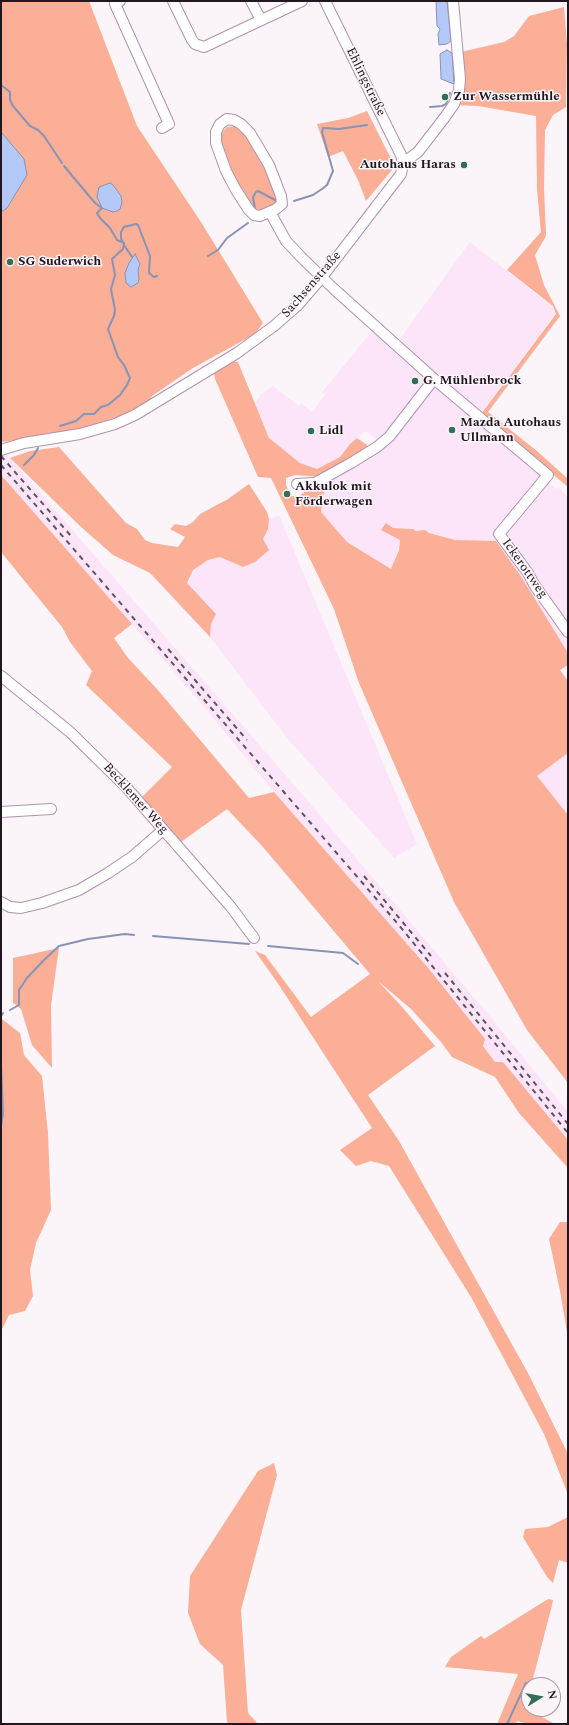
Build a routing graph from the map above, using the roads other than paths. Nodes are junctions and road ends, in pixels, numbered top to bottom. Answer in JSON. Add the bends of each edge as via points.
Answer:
{"nodes":[{"id":1,"x":120,"y":1,"type":"edge"},
{"id":2,"x":173,"y":1,"type":"edge"},
{"id":3,"x":251,"y":1,"type":"edge"},
{"id":4,"x":302,"y":1,"type":"edge"},
{"id":5,"x":325,"y":1,"type":"edge"},
{"id":6,"x":454,"y":1,"type":"edge"},
{"id":7,"x":261,"y":20,"type":"junction"},
{"id":8,"x":162,"y":128,"type":"dead end"},
{"id":9,"x":403,"y":163,"type":"junction"},
{"id":10,"x":270,"y":212,"type":"junction"},
{"id":11,"x":322,"y":277,"type":"junction"},
{"id":12,"x":434,"y":379,"type":"junction"},
{"id":13,"x":1,"y":450,"type":"edge"},
{"id":14,"x":297,"y":484,"type":"dead end"},
{"id":15,"x":568,"y":632,"type":"edge"},
{"id":16,"x":1,"y":676,"type":"edge"},
{"id":17,"x":51,"y":809,"type":"dead end"},
{"id":18,"x":1,"y":812,"type":"edge"},
{"id":19,"x":163,"y":830,"type":"junction"},
{"id":20,"x":1,"y":902,"type":"edge"},
{"id":21,"x":254,"y":938,"type":"dead end"}],
"edges":[{"from":1,"to":8,"type":"street","via":[[115,4],[169,124]]},
{"from":2,"to":7,"type":"street","via":[[192,40],[200,47],[208,46]]},
{"from":3,"to":7,"type":"street"},
{"from":4,"to":7,"type":"street"},
{"from":5,"to":9,"type":"street","name":"Ehlingstraße"},
{"from":6,"to":9,"type":"street","via":[[459,90],[454,104],[445,117],[418,152]]},
{"from":9,"to":11,"type":"street","name":"Sachsenstraße","via":[[401,174]]},
{"from":10,"to":10,"type":"street","via":[[282,204],[269,165],[250,133],[241,124],[234,120],[223,121],[216,132],[216,143],[233,184],[254,215],[260,216]]},
{"from":10,"to":11,"type":"street","name":"Ickerottweg","via":[[286,240]]},
{"from":11,"to":12,"type":"street","name":"Ickerottweg"},
{"from":11,"to":13,"type":"street","name":"Sachsenstraße","via":[[298,305],[274,326],[237,353],[135,415],[80,434]]},
{"from":12,"to":14,"type":"street","via":[[389,437],[377,447],[315,483]]},
{"from":12,"to":15,"type":"street","name":"Ickerottweg","via":[[548,475],[499,534]]},
{"from":16,"to":19,"type":"street","name":"Becklemer Weg","via":[[84,745],[126,787]]},
{"from":17,"to":18,"type":"street"},
{"from":19,"to":20,"type":"street","via":[[132,857],[78,890],[21,908],[10,907]]},
{"from":19,"to":21,"type":"street","name":"Becklemer Weg","via":[[231,907]]}]}
